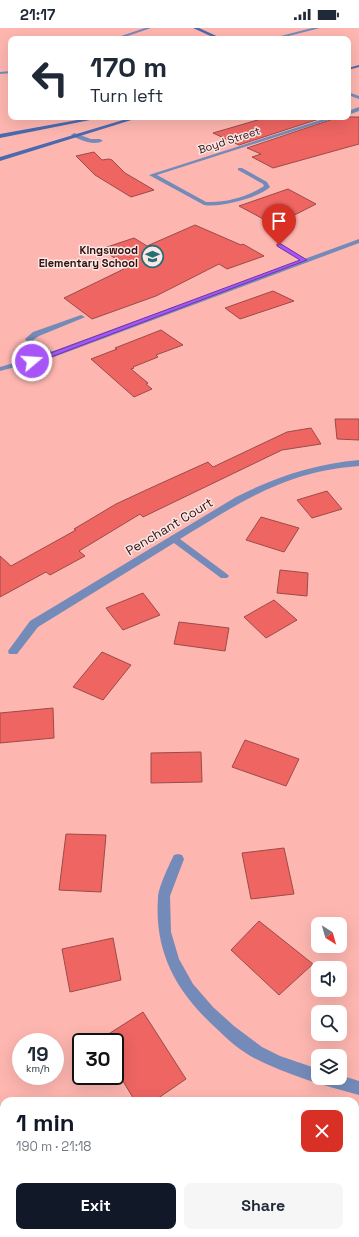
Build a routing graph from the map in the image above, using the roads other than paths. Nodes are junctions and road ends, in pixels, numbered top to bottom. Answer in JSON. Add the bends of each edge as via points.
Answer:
{"nodes":[{"id":1,"x":149,"y":28,"type":"edge"},
{"id":2,"x":195,"y":28,"type":"edge"},
{"id":3,"x":318,"y":28,"type":"edge"},
{"id":4,"x":124,"y":36,"type":"edge"},
{"id":5,"x":214,"y":36,"type":"edge"},
{"id":6,"x":284,"y":36,"type":"edge"},
{"id":7,"x":86,"y":120,"type":"edge"},
{"id":8,"x":127,"y":120,"type":"edge"},
{"id":9,"x":325,"y":120,"type":"edge"},
{"id":10,"x":74,"y":135,"type":"junction"},
{"id":11,"x":0,"y":136,"type":"edge"},
{"id":12,"x":100,"y":140,"type":"dead end"},
{"id":13,"x":0,"y":158,"type":"edge"},
{"id":14,"x":240,"y":169,"type":"dead end"},
{"id":15,"x":359,"y":241,"type":"edge"},
{"id":16,"x":279,"y":245,"type":"dead end"},
{"id":17,"x":304,"y":260,"type":"junction"},
{"id":18,"x":81,"y":317,"type":"dead end"},
{"id":19,"x":51,"y":355,"type":"junction"},
{"id":20,"x":0,"y":369,"type":"edge"},
{"id":21,"x":359,"y":463,"type":"edge"},
{"id":22,"x":173,"y":538,"type":"junction"},
{"id":23,"x":224,"y":576,"type":"dead end"},
{"id":24,"x":13,"y":651,"type":"dead end"},
{"id":25,"x":178,"y":858,"type":"dead end"},
{"id":26,"x":311,"y":1074,"type":"edge"},
{"id":27,"x":347,"y":1085,"type":"edge"},
{"id":28,"x":359,"y":1088,"type":"edge"}],
"edges":[{"from":1,"to":4,"type":"street"},
{"from":2,"to":5,"type":"main road"},
{"from":3,"to":6,"type":"street"},
{"from":7,"to":11,"type":"main road"},
{"from":8,"to":10,"type":"main road"},
{"from":9,"to":14,"type":"street","name":"Boyd Street","via":[[152,174],[206,204],[220,204],[264,190],[268,186],[264,181]]},
{"from":10,"to":12,"type":"street","via":[[90,141]]},
{"from":10,"to":13,"type":"main road"},
{"from":15,"to":17,"type":"street"},
{"from":16,"to":17,"type":"street"},
{"from":17,"to":19,"type":"street"},
{"from":18,"to":19,"type":"street","via":[[29,339],[31,343]]},
{"from":19,"to":20,"type":"street"},
{"from":21,"to":22,"type":"street","name":"Penchant Court","via":[[302,471],[266,484]]},
{"from":22,"to":23,"type":"street"},
{"from":22,"to":24,"type":"street","name":"Penchant Court","via":[[34,624]]},
{"from":25,"to":26,"type":"street","via":[[164,896],[165,932],[173,960],[188,989],[208,1012],[257,1052]]},
{"from":27,"to":28,"type":"street"}]}
